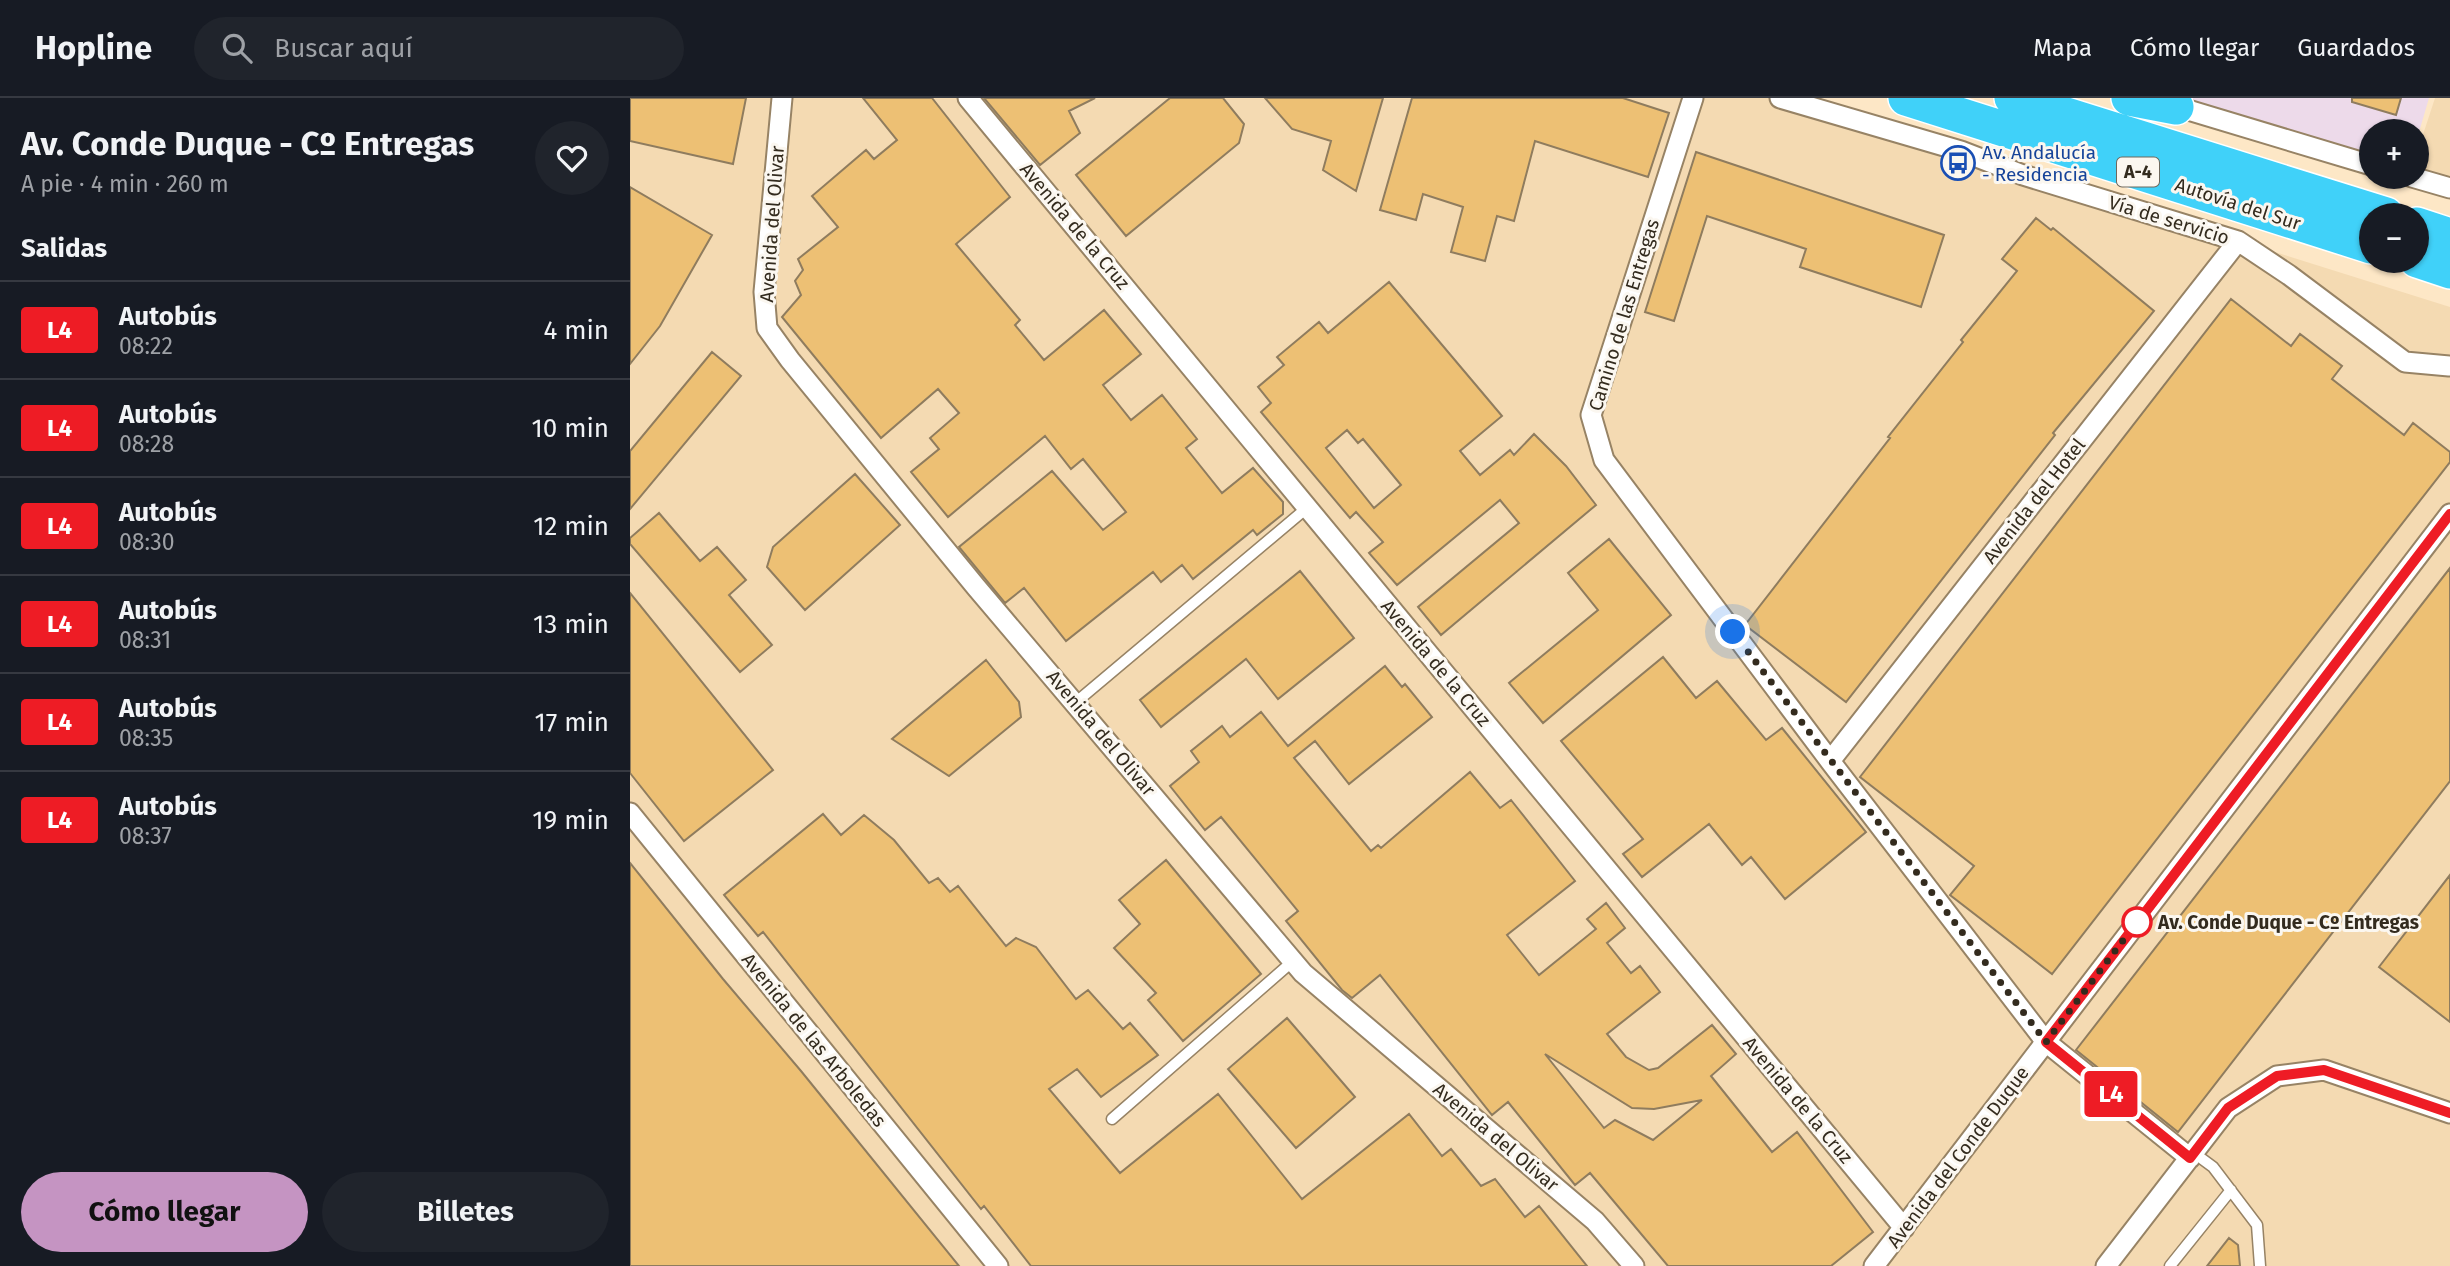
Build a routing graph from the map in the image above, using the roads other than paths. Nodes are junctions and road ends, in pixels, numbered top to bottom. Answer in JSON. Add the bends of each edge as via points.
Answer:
{"nodes":[{"id":1,"x":782,"y":98,"type":"edge"},
{"id":2,"x":968,"y":98,"type":"edge"},
{"id":3,"x":1693,"y":98,"type":"edge"},
{"id":4,"x":1780,"y":98,"type":"edge"},
{"id":5,"x":1906,"y":98,"type":"edge"},
{"id":6,"x":2012,"y":98,"type":"edge"},
{"id":7,"x":2129,"y":98,"type":"edge"},
{"id":8,"x":2162,"y":102,"type":"edge"},
{"id":9,"x":2359,"y":160,"type":"edge"},
{"id":10,"x":2429,"y":182,"type":"edge"},
{"id":11,"x":2450,"y":188,"type":"edge"},
{"id":12,"x":2359,"y":207,"type":"edge"},
{"id":13,"x":2429,"y":229,"type":"edge"},
{"id":14,"x":2450,"y":236,"type":"edge"},
{"id":15,"x":2238,"y":242,"type":"junction"},
{"id":16,"x":2359,"y":242,"type":"edge"},
{"id":17,"x":2429,"y":264,"type":"edge"},
{"id":18,"x":2450,"y":271,"type":"edge"},
{"id":19,"x":2450,"y":364,"type":"edge"},
{"id":20,"x":2450,"y":373,"type":"edge"},
{"id":21,"x":1308,"y":507,"type":"junction"},
{"id":22,"x":2450,"y":514,"type":"edge"},
{"id":23,"x":1075,"y":703,"type":"junction"},
{"id":24,"x":1830,"y":761,"type":"junction"},
{"id":25,"x":630,"y":813,"type":"edge"},
{"id":26,"x":1293,"y":961,"type":"junction"},
{"id":27,"x":2046,"y":1042,"type":"junction"},
{"id":28,"x":2450,"y":1113,"type":"edge"},
{"id":29,"x":1112,"y":1119,"type":"dead end"},
{"id":30,"x":2192,"y":1155,"type":"junction"},
{"id":31,"x":2231,"y":1190,"type":"junction"},
{"id":32,"x":1904,"y":1228,"type":"junction"},
{"id":33,"x":998,"y":1266,"type":"edge"},
{"id":34,"x":1634,"y":1266,"type":"edge"},
{"id":35,"x":1874,"y":1266,"type":"edge"},
{"id":36,"x":2106,"y":1266,"type":"edge"},
{"id":37,"x":2170,"y":1266,"type":"edge"},
{"id":38,"x":2260,"y":1266,"type":"edge"}],
"edges":[{"from":1,"to":23,"type":"street","name":"Avenida del Olivar","via":[[764,292],[766,328]]},
{"from":2,"to":21,"type":"street","name":"Avenida de la Cruz"},
{"from":3,"to":24,"type":"street","name":"Camino de las Entregas","via":[[1591,415],[1604,460]]},
{"from":4,"to":15,"type":"street","name":"Vía de servicio","via":[[1961,151]]},
{"from":5,"to":16,"type":"highway","name":"Autovía del Sur","number":"A-4"},
{"from":6,"to":12,"type":"highway","name":"Autovía del Sur","number":"A-4"},
{"from":7,"to":8,"type":"highway"},
{"from":8,"to":9,"type":"street"},
{"from":10,"to":11,"type":"street"},
{"from":13,"to":14,"type":"highway"},
{"from":15,"to":19,"type":"street","name":"Vía de servicio","via":[[2405,362]]},
{"from":15,"to":24,"type":"street","name":"Avenida del Hotel"},
{"from":17,"to":18,"type":"highway"},
{"from":19,"to":20,"type":"street"},
{"from":21,"to":23,"type":"lane"},
{"from":21,"to":32,"type":"street","name":"Avenida de la Cruz"},
{"from":22,"to":27,"type":"street","name":"Avenida del Conde Duque"},
{"from":23,"to":26,"type":"street","name":"Avenida del Olivar"},
{"from":24,"to":27,"type":"street","name":"Camino de las Entregas"},
{"from":25,"to":33,"type":"street","name":"Avenida de las Arboledas"},
{"from":26,"to":29,"type":"lane"},
{"from":26,"to":34,"type":"street","name":"Avenida del Olivar","via":[[1595,1221]]},
{"from":27,"to":30,"type":"street","name":"Camino de las Entregas"},
{"from":27,"to":32,"type":"street","name":"Avenida del Conde Duque"},
{"from":28,"to":30,"type":"street","via":[[2324,1070],[2277,1076],[2228,1108]]},
{"from":30,"to":31,"type":"lane","via":[[2213,1167]]},
{"from":30,"to":36,"type":"street"},
{"from":31,"to":37,"type":"lane"},
{"from":31,"to":38,"type":"lane","via":[[2258,1225]]},
{"from":32,"to":35,"type":"street","name":"Avenida del Conde Duque"}]}
